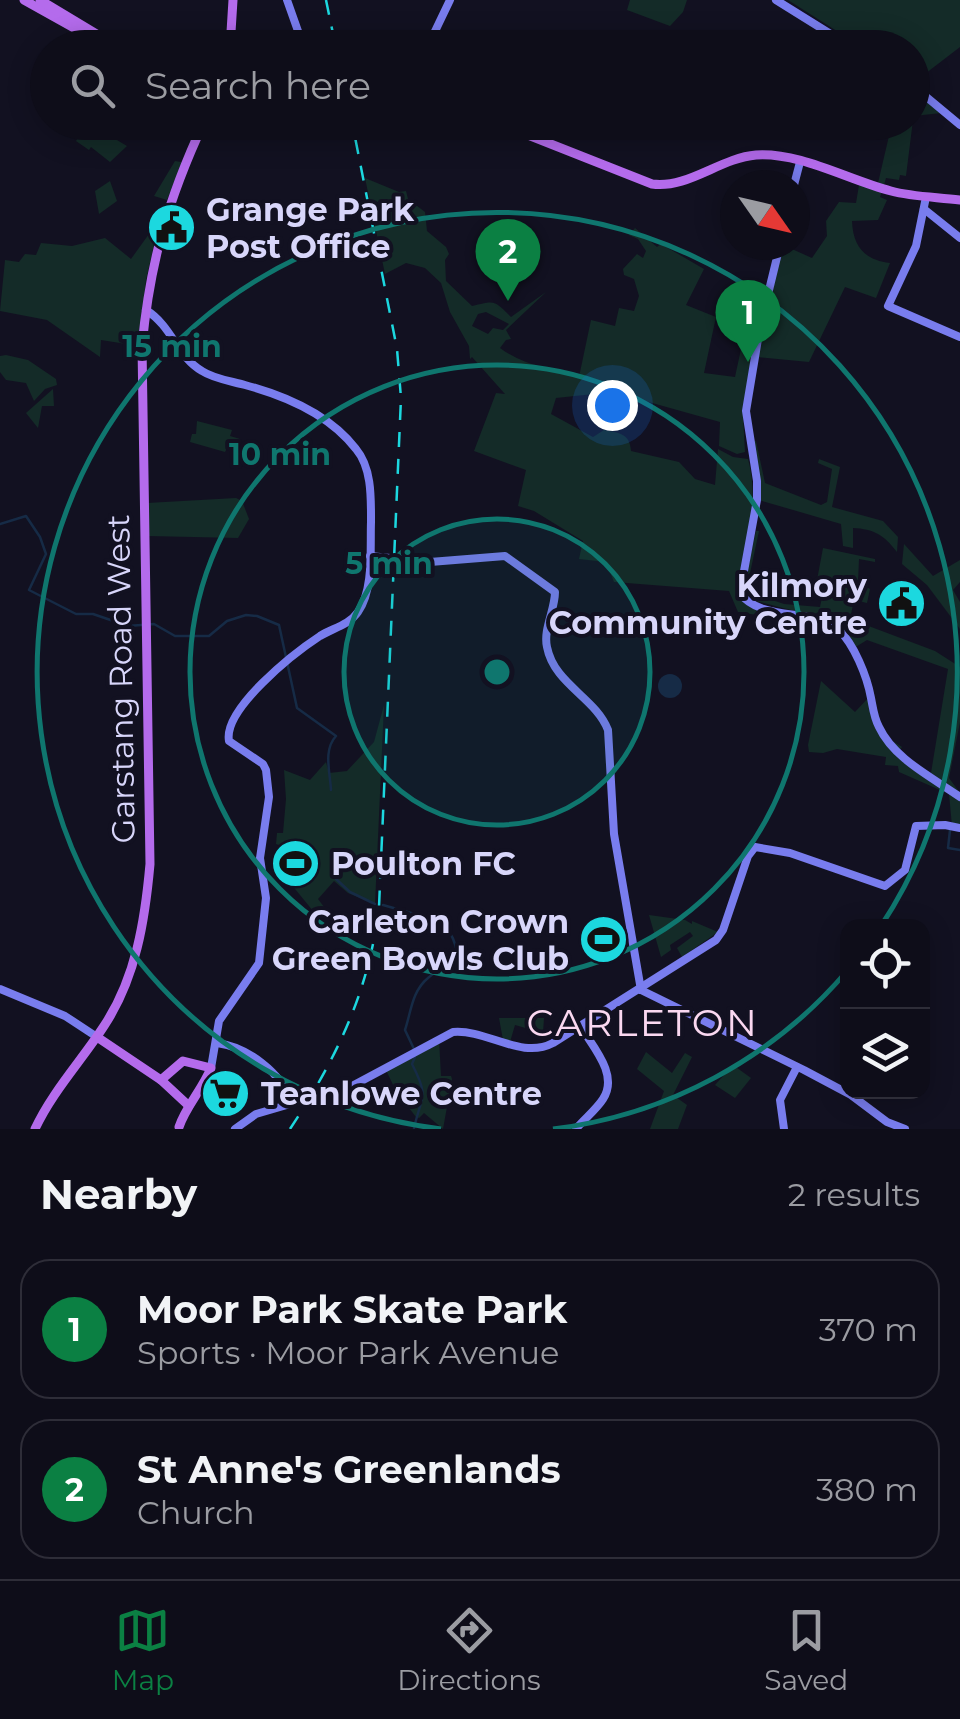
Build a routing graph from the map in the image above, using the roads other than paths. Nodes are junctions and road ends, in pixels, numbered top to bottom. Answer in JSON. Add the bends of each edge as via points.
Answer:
{"nodes":[{"id":1,"x":24,"y":0,"type":"edge"},
{"id":2,"x":40,"y":0,"type":"edge"},
{"id":3,"x":233,"y":0,"type":"edge"},
{"id":4,"x":286,"y":0,"type":"edge"},
{"id":5,"x":450,"y":0,"type":"edge"},
{"id":6,"x":776,"y":0,"type":"edge"},
{"id":7,"x":78,"y":30,"type":"edge"},
{"id":8,"x":90,"y":30,"type":"edge"},
{"id":9,"x":231,"y":30,"type":"edge"},
{"id":10,"x":297,"y":30,"type":"edge"},
{"id":11,"x":435,"y":30,"type":"edge"},
{"id":12,"x":824,"y":30,"type":"edge"},
{"id":13,"x":930,"y":100,"type":"edge"},
{"id":14,"x":960,"y":125,"type":"edge"},
{"id":15,"x":197,"y":140,"type":"edge"},
{"id":16,"x":541,"y":140,"type":"edge"},
{"id":17,"x":800,"y":162,"type":"junction"},
{"id":18,"x":798,"y":170,"type":"edge"},
{"id":19,"x":926,"y":197,"type":"junction"},
{"id":20,"x":960,"y":200,"type":"edge"},
{"id":21,"x":924,"y":209,"type":"junction"},
{"id":22,"x":960,"y":238,"type":"edge"},
{"id":23,"x":776,"y":260,"type":"edge"},
{"id":24,"x":148,"y":315,"type":"junction"},
{"id":25,"x":960,"y":337,"type":"edge"},
{"id":26,"x":370,"y":556,"type":"junction"},
{"id":27,"x":960,"y":797,"type":"edge"},
{"id":28,"x":960,"y":828,"type":"edge"},
{"id":29,"x":0,"y":989,"type":"edge"},
{"id":30,"x":641,"y":990,"type":"junction"},
{"id":31,"x":580,"y":1027,"type":"junction"},
{"id":32,"x":97,"y":1037,"type":"junction"},
{"id":33,"x":217,"y":1043,"type":"junction"},
{"id":34,"x":211,"y":1068,"type":"junction"},
{"id":35,"x":801,"y":1068,"type":"junction"},
{"id":36,"x":164,"y":1080,"type":"junction"},
{"id":37,"x":289,"y":1102,"type":"junction"},
{"id":38,"x":188,"y":1106,"type":"junction"},
{"id":39,"x":238,"y":1127,"type":"edge"},
{"id":40,"x":178,"y":1128,"type":"edge"},
{"id":41,"x":35,"y":1129,"type":"edge"},
{"id":42,"x":576,"y":1129,"type":"edge"},
{"id":43,"x":784,"y":1129,"type":"edge"},
{"id":44,"x":905,"y":1129,"type":"edge"}],
"edges":[{"from":1,"to":7,"type":"main road"},
{"from":2,"to":8,"type":"main road"},
{"from":3,"to":9,"type":"main road"},
{"from":4,"to":10,"type":"street"},
{"from":5,"to":11,"type":"street"},
{"from":6,"to":12,"type":"street"},
{"from":13,"to":14,"type":"street"},
{"from":15,"to":24,"type":"main road","name":"Garstang Road West","via":[[161,232]]},
{"from":16,"to":17,"type":"main road","via":[[652,184],[672,184],[756,155]]},
{"from":17,"to":18,"type":"street"},
{"from":17,"to":19,"type":"main road"},
{"from":19,"to":20,"type":"main road"},
{"from":19,"to":21,"type":"street"},
{"from":21,"to":22,"type":"street"},
{"from":21,"to":25,"type":"street","via":[[916,246],[888,306]]},
{"from":23,"to":27,"type":"street","via":[[746,411],[758,481],[741,596],[838,628],[853,649],[887,742]]},
{"from":24,"to":26,"type":"street","via":[[164,324],[200,371],[300,404],[358,450],[368,477]]},
{"from":24,"to":32,"type":"main road","name":"Garstang Road West","via":[[141,396],[150,864],[138,950]]},
{"from":26,"to":30,"type":"street","via":[[430,562],[505,556],[555,592],[546,645],[551,660],[608,730],[614,834]]},
{"from":26,"to":33,"type":"street","via":[[357,614],[273,671],[227,733],[266,770],[260,858],[266,893],[259,963],[222,1015]]},
{"from":28,"to":30,"type":"street","via":[[916,826],[905,870],[885,886],[755,847],[720,935]]},
{"from":29,"to":32,"type":"street"},
{"from":30,"to":31,"type":"street"},
{"from":30,"to":35,"type":"street"},
{"from":31,"to":37,"type":"street","via":[[537,1050],[454,1032],[352,1086]]},
{"from":31,"to":42,"type":"street","via":[[608,1078],[603,1099]]},
{"from":32,"to":36,"type":"main road"},
{"from":32,"to":41,"type":"main road","name":"Garstang Road West"},
{"from":33,"to":34,"type":"street"},
{"from":33,"to":37,"type":"street","via":[[254,1057],[286,1087]]},
{"from":34,"to":36,"type":"main road","via":[[184,1060]]},
{"from":34,"to":38,"type":"main road"},
{"from":35,"to":43,"type":"street","via":[[780,1100]]},
{"from":35,"to":44,"type":"street"},
{"from":36,"to":38,"type":"main road"},
{"from":37,"to":39,"type":"street"},
{"from":38,"to":40,"type":"main road"}]}
